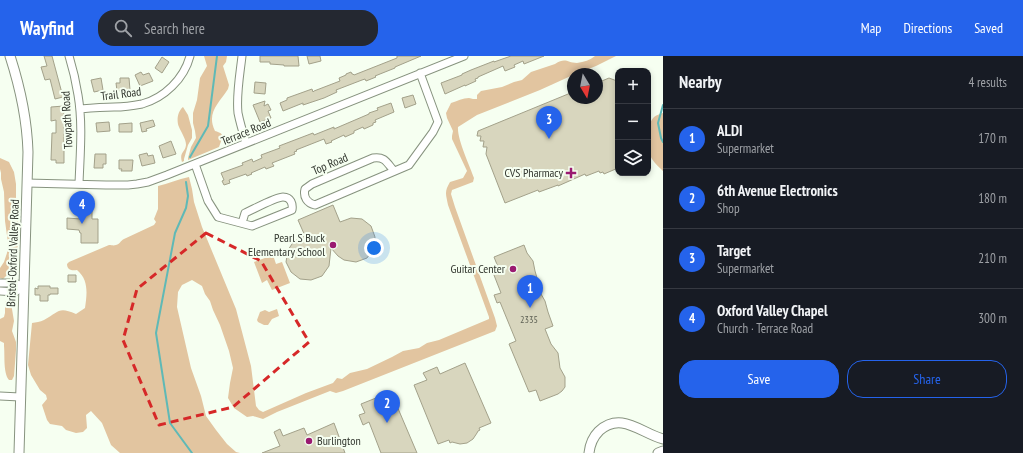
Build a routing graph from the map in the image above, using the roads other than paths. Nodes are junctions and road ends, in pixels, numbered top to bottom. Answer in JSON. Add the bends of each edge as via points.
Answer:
{"nodes":[{"id":1,"x":10,"y":56,"type":"edge"},
{"id":2,"x":69,"y":56,"type":"edge"},
{"id":3,"x":190,"y":56,"type":"edge"},
{"id":4,"x":242,"y":56,"type":"edge"},
{"id":5,"x":464,"y":56,"type":"edge"},
{"id":6,"x":420,"y":73,"type":"junction"},
{"id":7,"x":80,"y":109,"type":"junction"},
{"id":8,"x":246,"y":143,"type":"junction"},
{"id":9,"x":195,"y":164,"type":"junction"},
{"id":10,"x":394,"y":171,"type":"junction"},
{"id":11,"x":27,"y":183,"type":"junction"},
{"id":12,"x":79,"y":184,"type":"junction"},
{"id":13,"x":242,"y":223,"type":"junction"},
{"id":14,"x":0,"y":283,"type":"edge"},
{"id":15,"x":24,"y":286,"type":"junction"},
{"id":16,"x":0,"y":291,"type":"edge"},
{"id":17,"x":0,"y":396,"type":"edge"},
{"id":18,"x":20,"y":397,"type":"junction"},
{"id":19,"x":663,"y":439,"type":"edge"},
{"id":20,"x":663,"y":451,"type":"edge"},
{"id":21,"x":19,"y":453,"type":"edge"},
{"id":22,"x":589,"y":453,"type":"edge"},
{"id":23,"x":658,"y":453,"type":"edge"}],
"edges":[{"from":1,"to":11,"type":"main road","name":"Bristol-Oxford Valley Road","via":[[25,114]]},
{"from":2,"to":7,"type":"street","name":"Towpath Road"},
{"from":3,"to":7,"type":"street","name":"Trail Road","via":[[179,79],[158,98],[132,106]]},
{"from":4,"to":8,"type":"street","via":[[238,112]]},
{"from":5,"to":6,"type":"street","name":"Terrace Road"},
{"from":6,"to":8,"type":"street","name":"Terrace Road"},
{"from":6,"to":10,"type":"street","name":"Top Road","via":[[438,122],[434,132],[409,165]]},
{"from":7,"to":12,"type":"street","name":"Towpath Road"},
{"from":8,"to":9,"type":"street","name":"Terrace Road"},
{"from":9,"to":12,"type":"street","name":"Terrace Road","via":[[168,176],[137,184]]},
{"from":9,"to":13,"type":"street","via":[[208,201],[218,217]]},
{"from":10,"to":10,"type":"street","name":"Top Road","via":[[383,159],[373,158],[312,184],[305,189],[304,194],[307,201],[315,205]]},
{"from":11,"to":12,"type":"street","name":"Terrace Road"},
{"from":11,"to":15,"type":"main road","name":"Bristol-Oxford Valley Road"},
{"from":13,"to":13,"type":"street","via":[[252,226],[292,210],[292,202],[282,197],[274,200],[245,213]]},
{"from":14,"to":15,"type":"street"},
{"from":15,"to":16,"type":"street","via":[[15,292]]},
{"from":15,"to":18,"type":"main road","name":"Bristol-Oxford Valley Road"},
{"from":17,"to":18,"type":"street"},
{"from":18,"to":21,"type":"main road","name":"Bristol-Oxford Valley Road"},
{"from":19,"to":22,"type":"main road","via":[[633,425],[613,423],[596,434],[590,444]]},
{"from":20,"to":23,"type":"main road"}]}
